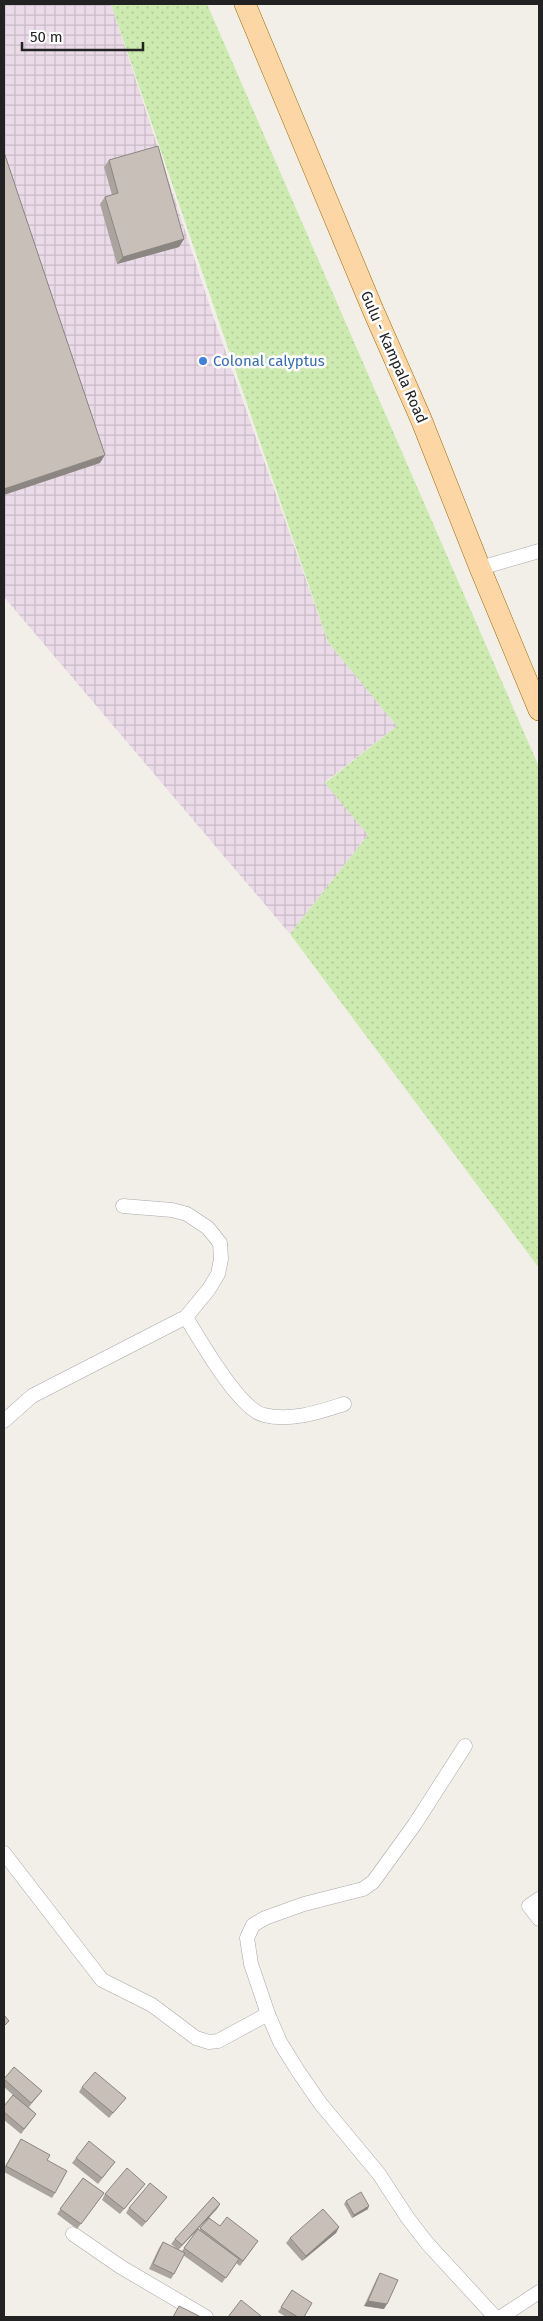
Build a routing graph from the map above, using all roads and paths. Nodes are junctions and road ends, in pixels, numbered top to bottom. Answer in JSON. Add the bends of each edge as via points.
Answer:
{"nodes":[{"id":1,"x":245,"y":4,"type":"edge"},
{"id":2,"x":539,"y":551,"type":"edge"},
{"id":3,"x":480,"y":568,"type":"junction"},
{"id":4,"x":539,"y":710,"type":"edge"},
{"id":5,"x":124,"y":1206,"type":"dead end"},
{"id":6,"x":186,"y":1317,"type":"junction"},
{"id":7,"x":344,"y":1404,"type":"dead end"},
{"id":8,"x":4,"y":1421,"type":"edge"},
{"id":9,"x":465,"y":1746,"type":"dead end"},
{"id":10,"x":4,"y":1853,"type":"edge"},
{"id":11,"x":539,"y":1899,"type":"edge"},
{"id":12,"x":539,"y":1919,"type":"edge"},
{"id":13,"x":268,"y":2014,"type":"junction"},
{"id":14,"x":72,"y":2234,"type":"dead end"},
{"id":15,"x":539,"y":2292,"type":"edge"},
{"id":16,"x":206,"y":2317,"type":"edge"},
{"id":17,"x":495,"y":2317,"type":"edge"},
{"id":18,"x":502,"y":2317,"type":"edge"}],
"edges":[{"from":1,"to":3,"type":"main road","name":"Gulu - Kampala Road"},
{"from":2,"to":3,"type":"street"},
{"from":3,"to":4,"type":"main road","name":"Gulu - Kampala Road"},
{"from":5,"to":6,"type":"street","via":[[187,1214],[208,1228],[220,1243],[218,1274]]},
{"from":6,"to":7,"type":"street","via":[[243,1401],[254,1411],[272,1416],[310,1415]]},
{"from":6,"to":8,"type":"street","via":[[32,1396]]},
{"from":9,"to":13,"type":"street","via":[[373,1882],[363,1889],[265,1918],[249,1930],[251,1964]]},
{"from":10,"to":13,"type":"street","via":[[102,1980],[152,2006],[196,2038],[218,2041]]},
{"from":11,"to":12,"type":"street","via":[[529,1906]]},
{"from":13,"to":17,"type":"street","via":[[280,2042],[320,2103],[379,2174],[407,2217]]},
{"from":14,"to":16,"type":"street","via":[[128,2272]]},
{"from":15,"to":18,"type":"street"}]}
